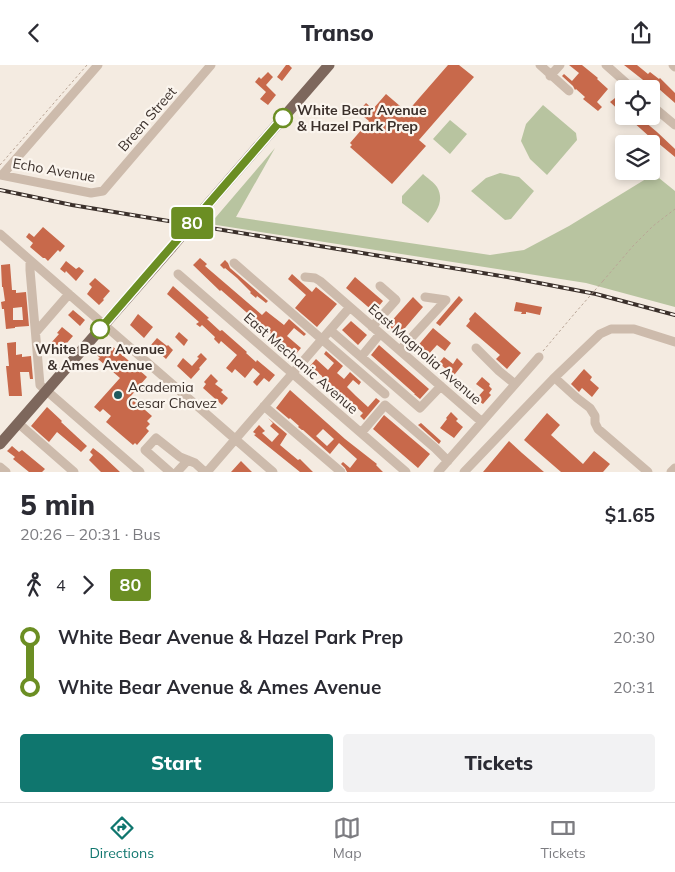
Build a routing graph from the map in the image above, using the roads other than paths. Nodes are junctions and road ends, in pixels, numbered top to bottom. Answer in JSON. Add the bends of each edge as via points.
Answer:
{"nodes":[{"id":1,"x":98,"y":65,"type":"edge"},
{"id":2,"x":329,"y":65,"type":"edge"},
{"id":3,"x":540,"y":65,"type":"edge"},
{"id":4,"x":560,"y":65,"type":"edge"},
{"id":5,"x":606,"y":65,"type":"edge"},
{"id":6,"x":209,"y":66,"type":"edge"},
{"id":7,"x":551,"y":76,"type":"junction"},
{"id":8,"x":623,"y":80,"type":"edge"},
{"id":9,"x":569,"y":91,"type":"dead end"},
{"id":10,"x":660,"y":112,"type":"edge"},
{"id":11,"x":675,"y":125,"type":"edge"},
{"id":12,"x":1,"y":175,"type":"edge"},
{"id":13,"x":103,"y":191,"type":"joint"},
{"id":14,"x":0,"y":234,"type":"edge"},
{"id":15,"x":30,"y":261,"type":"junction"},
{"id":16,"x":234,"y":263,"type":"dead end"},
{"id":17,"x":178,"y":274,"type":"dead end"},
{"id":18,"x":305,"y":277,"type":"dead end"},
{"id":19,"x":380,"y":286,"type":"dead end"},
{"id":20,"x":68,"y":294,"type":"junction"},
{"id":21,"x":425,"y":297,"type":"dead end"},
{"id":22,"x":350,"y":307,"type":"junction"},
{"id":23,"x":103,"y":324,"type":"junction"},
{"id":24,"x":372,"y":327,"type":"junction"},
{"id":25,"x":330,"y":330,"type":"junction"},
{"id":26,"x":36,"y":332,"type":"junction"},
{"id":27,"x":380,"y":334,"type":"junction"},
{"id":28,"x":322,"y":339,"type":"junction"},
{"id":29,"x":675,"y":342,"type":"edge"},
{"id":30,"x":476,"y":348,"type":"dead end"},
{"id":31,"x":400,"y":350,"type":"junction"},
{"id":32,"x":361,"y":357,"type":"junction"},
{"id":33,"x":539,"y":357,"type":"road end"},
{"id":34,"x":292,"y":373,"type":"junction"},
{"id":35,"x":555,"y":378,"type":"junction"},
{"id":36,"x":514,"y":384,"type":"junction"},
{"id":37,"x":441,"y":386,"type":"junction"},
{"id":38,"x":46,"y":391,"type":"junction"},
{"id":39,"x":385,"y":394,"type":"dead end"},
{"id":40,"x":264,"y":406,"type":"junction"},
{"id":41,"x":482,"y":422,"type":"junction"},
{"id":42,"x":18,"y":423,"type":"junction"},
{"id":43,"x":361,"y":433,"type":"junction"},
{"id":44,"x":236,"y":439,"type":"junction"},
{"id":45,"x":0,"y":443,"type":"edge"},
{"id":46,"x":188,"y":459,"type":"junction"},
{"id":47,"x":448,"y":461,"type":"junction"},
{"id":48,"x":0,"y":467,"type":"edge"},
{"id":49,"x":675,"y":468,"type":"edge"},
{"id":50,"x":6,"y":472,"type":"edge"},
{"id":51,"x":74,"y":472,"type":"edge"},
{"id":52,"x":140,"y":472,"type":"edge"},
{"id":53,"x":170,"y":472,"type":"edge"},
{"id":54,"x":177,"y":472,"type":"edge"},
{"id":55,"x":206,"y":472,"type":"edge"},
{"id":56,"x":273,"y":472,"type":"edge"},
{"id":57,"x":341,"y":472,"type":"edge"},
{"id":58,"x":406,"y":472,"type":"edge"},
{"id":59,"x":438,"y":472,"type":"edge"},
{"id":60,"x":464,"y":472,"type":"edge"},
{"id":61,"x":648,"y":472,"type":"edge"},
{"id":62,"x":671,"y":472,"type":"edge"}],
"edges":[{"from":1,"to":12,"type":"street"},
{"from":2,"to":23,"type":"main road","bridge":true},
{"from":3,"to":7,"type":"street"},
{"from":4,"to":7,"type":"street"},
{"from":5,"to":8,"type":"street"},
{"from":6,"to":13,"type":"street","name":"Breen Street"},
{"from":7,"to":9,"type":"street"},
{"from":10,"to":11,"type":"street"},
{"from":12,"to":13,"type":"street","name":"Echo Avenue","via":[[91,193]]},
{"from":14,"to":15,"type":"street"},
{"from":15,"to":20,"type":"street"},
{"from":15,"to":26,"type":"street"},
{"from":16,"to":28,"type":"street"},
{"from":17,"to":34,"type":"street","name":"East Mechanic Avenue"},
{"from":18,"to":22,"type":"street","name":"East Magnolia Avenue","via":[[320,281]]},
{"from":19,"to":24,"type":"street","via":[[396,300]]},
{"from":20,"to":23,"type":"street"},
{"from":20,"to":26,"type":"street"},
{"from":21,"to":31,"type":"street","via":[[446,300]]},
{"from":22,"to":24,"type":"street","name":"East Magnolia Avenue"},
{"from":22,"to":25,"type":"street"},
{"from":23,"to":38,"type":"main road"},
{"from":23,"to":44,"type":"street"},
{"from":24,"to":27,"type":"street","name":"East Magnolia Avenue"},
{"from":25,"to":28,"type":"street"},
{"from":25,"to":32,"type":"street"},
{"from":26,"to":38,"type":"street","via":[[40,385]]},
{"from":27,"to":31,"type":"street","name":"East Magnolia Avenue"},
{"from":27,"to":32,"type":"street"},
{"from":28,"to":34,"type":"street"},
{"from":28,"to":39,"type":"street"},
{"from":29,"to":35,"type":"street","via":[[634,329],[611,329],[600,334]]},
{"from":30,"to":36,"type":"street"},
{"from":31,"to":37,"type":"street","name":"East Magnolia Avenue"},
{"from":32,"to":37,"type":"street","via":[[420,408]]},
{"from":33,"to":36,"type":"street"},
{"from":34,"to":40,"type":"street"},
{"from":34,"to":43,"type":"street","name":"East Mechanic Avenue"},
{"from":35,"to":60,"type":"street"},
{"from":35,"to":61,"type":"street","via":[[590,408],[598,429]]},
{"from":36,"to":41,"type":"street"},
{"from":37,"to":41,"type":"street","name":"East Magnolia Avenue"},
{"from":38,"to":42,"type":"main road"},
{"from":38,"to":52,"type":"street"},
{"from":40,"to":44,"type":"street"},
{"from":40,"to":57,"type":"street"},
{"from":41,"to":47,"type":"street"},
{"from":42,"to":45,"type":"main road"},
{"from":42,"to":51,"type":"street"},
{"from":43,"to":47,"type":"street","via":[[385,405]]},
{"from":43,"to":58,"type":"street","name":"East Mechanic Avenue"},
{"from":44,"to":55,"type":"street"},
{"from":44,"to":56,"type":"street"},
{"from":46,"to":53,"type":"street","via":[[180,457],[156,438],[145,450]]},
{"from":46,"to":54,"type":"street"},
{"from":46,"to":55,"type":"street"},
{"from":47,"to":59,"type":"street"},
{"from":48,"to":50,"type":"street"},
{"from":49,"to":62,"type":"street"}]}
